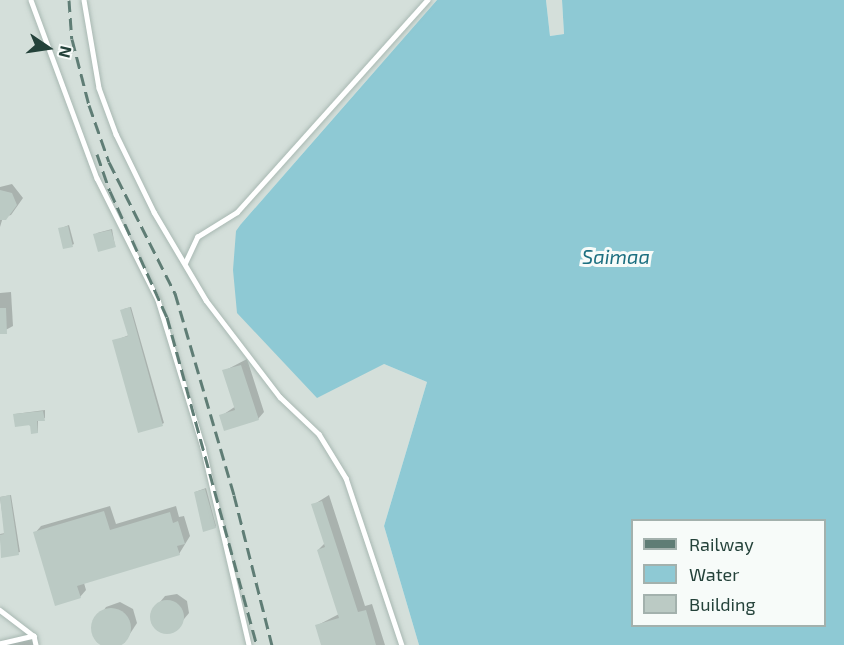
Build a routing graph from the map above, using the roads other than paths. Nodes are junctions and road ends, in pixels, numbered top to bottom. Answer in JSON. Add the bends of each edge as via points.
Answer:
{"nodes":[{"id":1,"x":31,"y":0,"type":"edge"},
{"id":2,"x":84,"y":0,"type":"edge"},
{"id":3,"x":428,"y":0,"type":"edge"},
{"id":4,"x":184,"y":263,"type":"junction"},
{"id":5,"x":0,"y":610,"type":"edge"},
{"id":6,"x":34,"y":636,"type":"junction"},
{"id":7,"x":0,"y":644,"type":"edge"},
{"id":8,"x":36,"y":645,"type":"edge"},
{"id":9,"x":249,"y":645,"type":"edge"},
{"id":10,"x":402,"y":645,"type":"edge"}],
"edges":[{"from":1,"to":9,"type":"lane","via":[[97,178],[158,300],[203,447]]},
{"from":2,"to":4,"type":"lane","via":[[99,88],[116,134]]},
{"from":3,"to":4,"type":"lane","via":[[237,212],[197,237]]},
{"from":4,"to":10,"type":"lane","via":[[206,300],[280,397],[319,434],[346,478]]},
{"from":5,"to":6,"type":"lane"},
{"from":6,"to":7,"type":"lane"},
{"from":6,"to":8,"type":"lane"}]}
